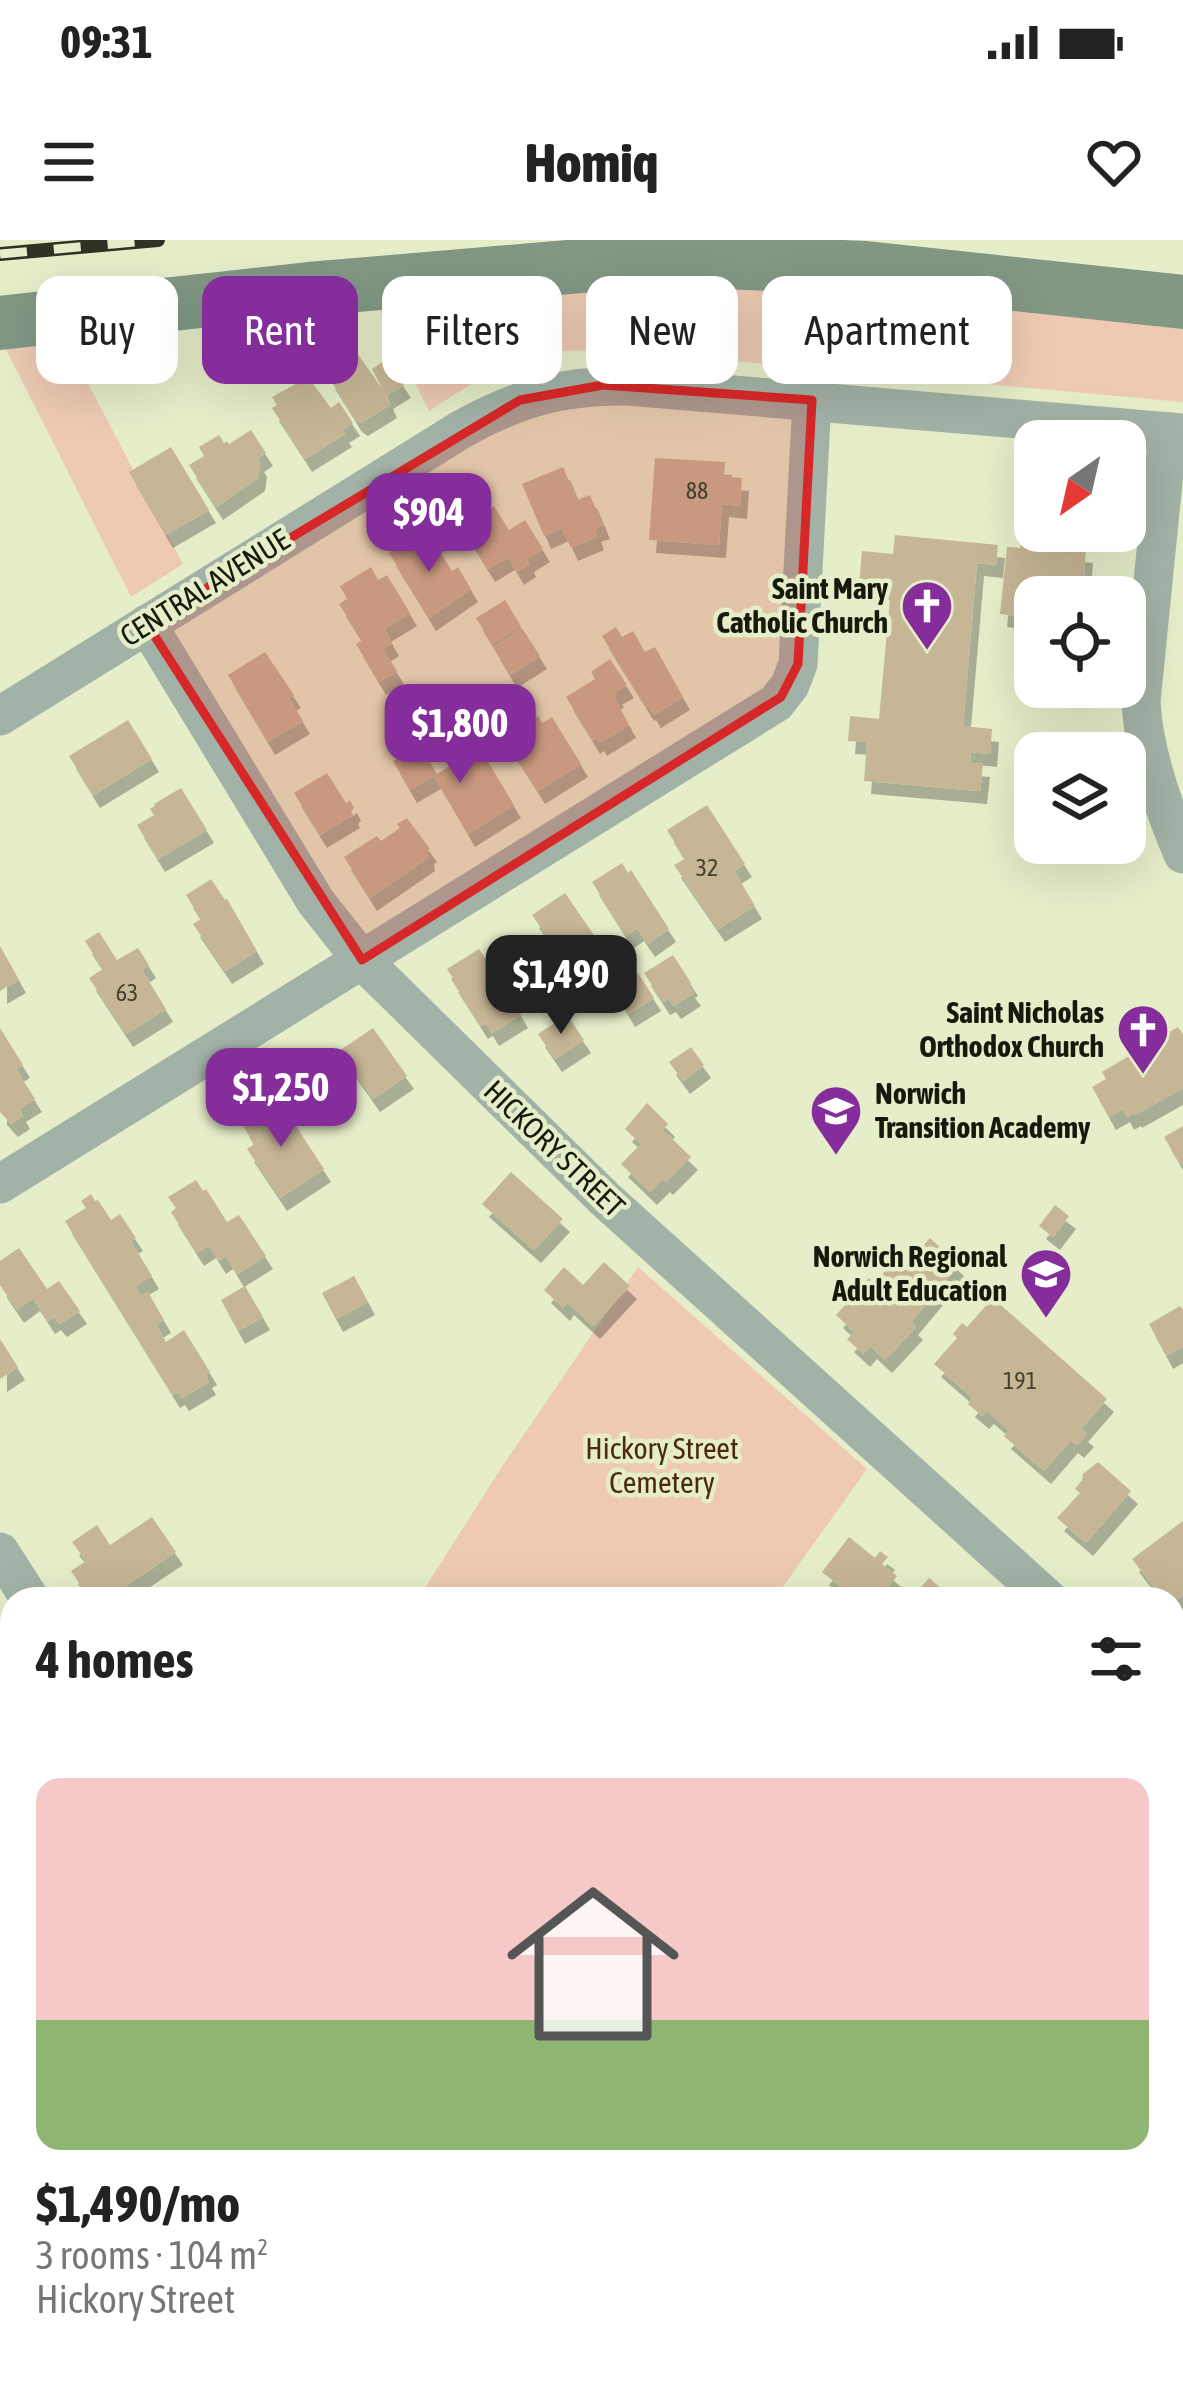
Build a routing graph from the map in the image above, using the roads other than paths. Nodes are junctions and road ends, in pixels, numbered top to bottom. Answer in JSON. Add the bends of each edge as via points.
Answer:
{"nodes":[{"id":1,"x":1183,"y":302,"type":"edge"},
{"id":2,"x":0,"y":323,"type":"edge"},
{"id":3,"x":812,"y":400,"type":"junction"},
{"id":4,"x":1175,"y":433,"type":"edge"},
{"id":5,"x":147,"y":624,"type":"junction"},
{"id":6,"x":0,"y":716,"type":"edge"},
{"id":7,"x":1183,"y":854,"type":"edge"},
{"id":8,"x":362,"y":960,"type":"junction"},
{"id":9,"x":0,"y":1184,"type":"edge"},
{"id":10,"x":0,"y":1552,"type":"edge"},
{"id":11,"x":22,"y":1587,"type":"edge"},
{"id":12,"x":1035,"y":1587,"type":"edge"}],
"edges":[{"from":1,"to":2,"type":"main road","via":[[866,268],[701,261],[331,287]]},
{"from":3,"to":4,"type":"street","name":"CENTRAL AVENUE"},
{"from":3,"to":5,"type":"street","name":"CENTRAL AVENUE","via":[[628,386],[520,400]]},
{"from":3,"to":8,"type":"street","via":[[798,664],[781,697]]},
{"from":4,"to":7,"type":"street","via":[[1141,701]]},
{"from":5,"to":6,"type":"street","name":"CENTRAL AVENUE"},
{"from":5,"to":8,"type":"street","name":"HICKORY STREET","via":[[316,902]]},
{"from":8,"to":9,"type":"street"},
{"from":8,"to":12,"type":"street","name":"HICKORY STREET","via":[[620,1213]]},
{"from":10,"to":11,"type":"street"}]}
